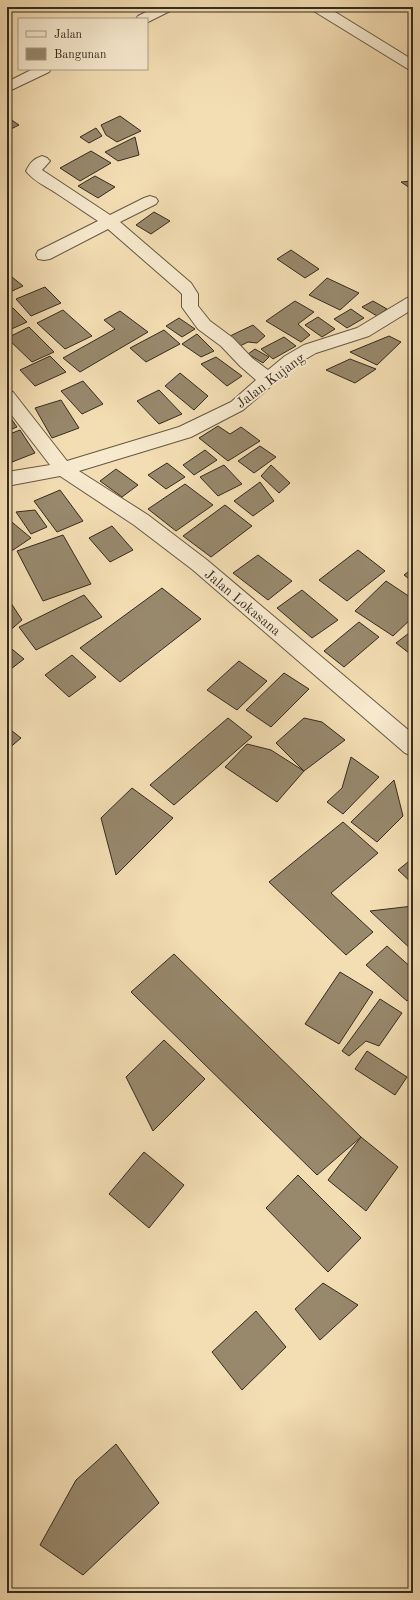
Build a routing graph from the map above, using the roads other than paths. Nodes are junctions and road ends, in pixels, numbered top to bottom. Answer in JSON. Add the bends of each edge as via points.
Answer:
{"nodes":[{"id":1,"x":168,"y":7,"type":"edge"},
{"id":2,"x":317,"y":7,"type":"edge"},
{"id":3,"x":145,"y":18,"type":"edge"},
{"id":4,"x":413,"y":66,"type":"edge"},
{"id":5,"x":42,"y":70,"type":"edge"},
{"id":6,"x":7,"y":88,"type":"edge"},
{"id":7,"x":42,"y":161,"type":"dead end"},
{"id":8,"x":150,"y":201,"type":"dead end"},
{"id":9,"x":110,"y":222,"type":"junction"},
{"id":10,"x":44,"y":254,"type":"dead end"},
{"id":11,"x":413,"y":302,"type":"edge"},
{"id":12,"x":268,"y":380,"type":"junction"},
{"id":13,"x":7,"y":396,"type":"edge"},
{"id":14,"x":63,"y":469,"type":"junction"},
{"id":15,"x":7,"y":479,"type":"edge"},
{"id":16,"x":413,"y":747,"type":"edge"}],
"edges":[{"from":1,"to":3,"type":"street"},
{"from":2,"to":4,"type":"street"},
{"from":5,"to":6,"type":"street"},
{"from":7,"to":9,"type":"street","via":[[34,171],[40,177]]},
{"from":8,"to":9,"type":"street"},
{"from":9,"to":10,"type":"street"},
{"from":9,"to":12,"type":"street","via":[[185,287],[190,294],[190,307],[204,325],[227,342]]},
{"from":11,"to":12,"type":"street","name":"Jalan Kujang","via":[[363,332],[310,349],[291,360]]},
{"from":12,"to":14,"type":"street","name":"Jalan Kujang","via":[[237,406],[185,432]]},
{"from":13,"to":14,"type":"street","name":"Jalan Lokasana"},
{"from":14,"to":15,"type":"street","name":"Jalan Kujang"},
{"from":14,"to":16,"type":"street","name":"Jalan Lokasana","via":[[141,520],[200,565]]}]}
